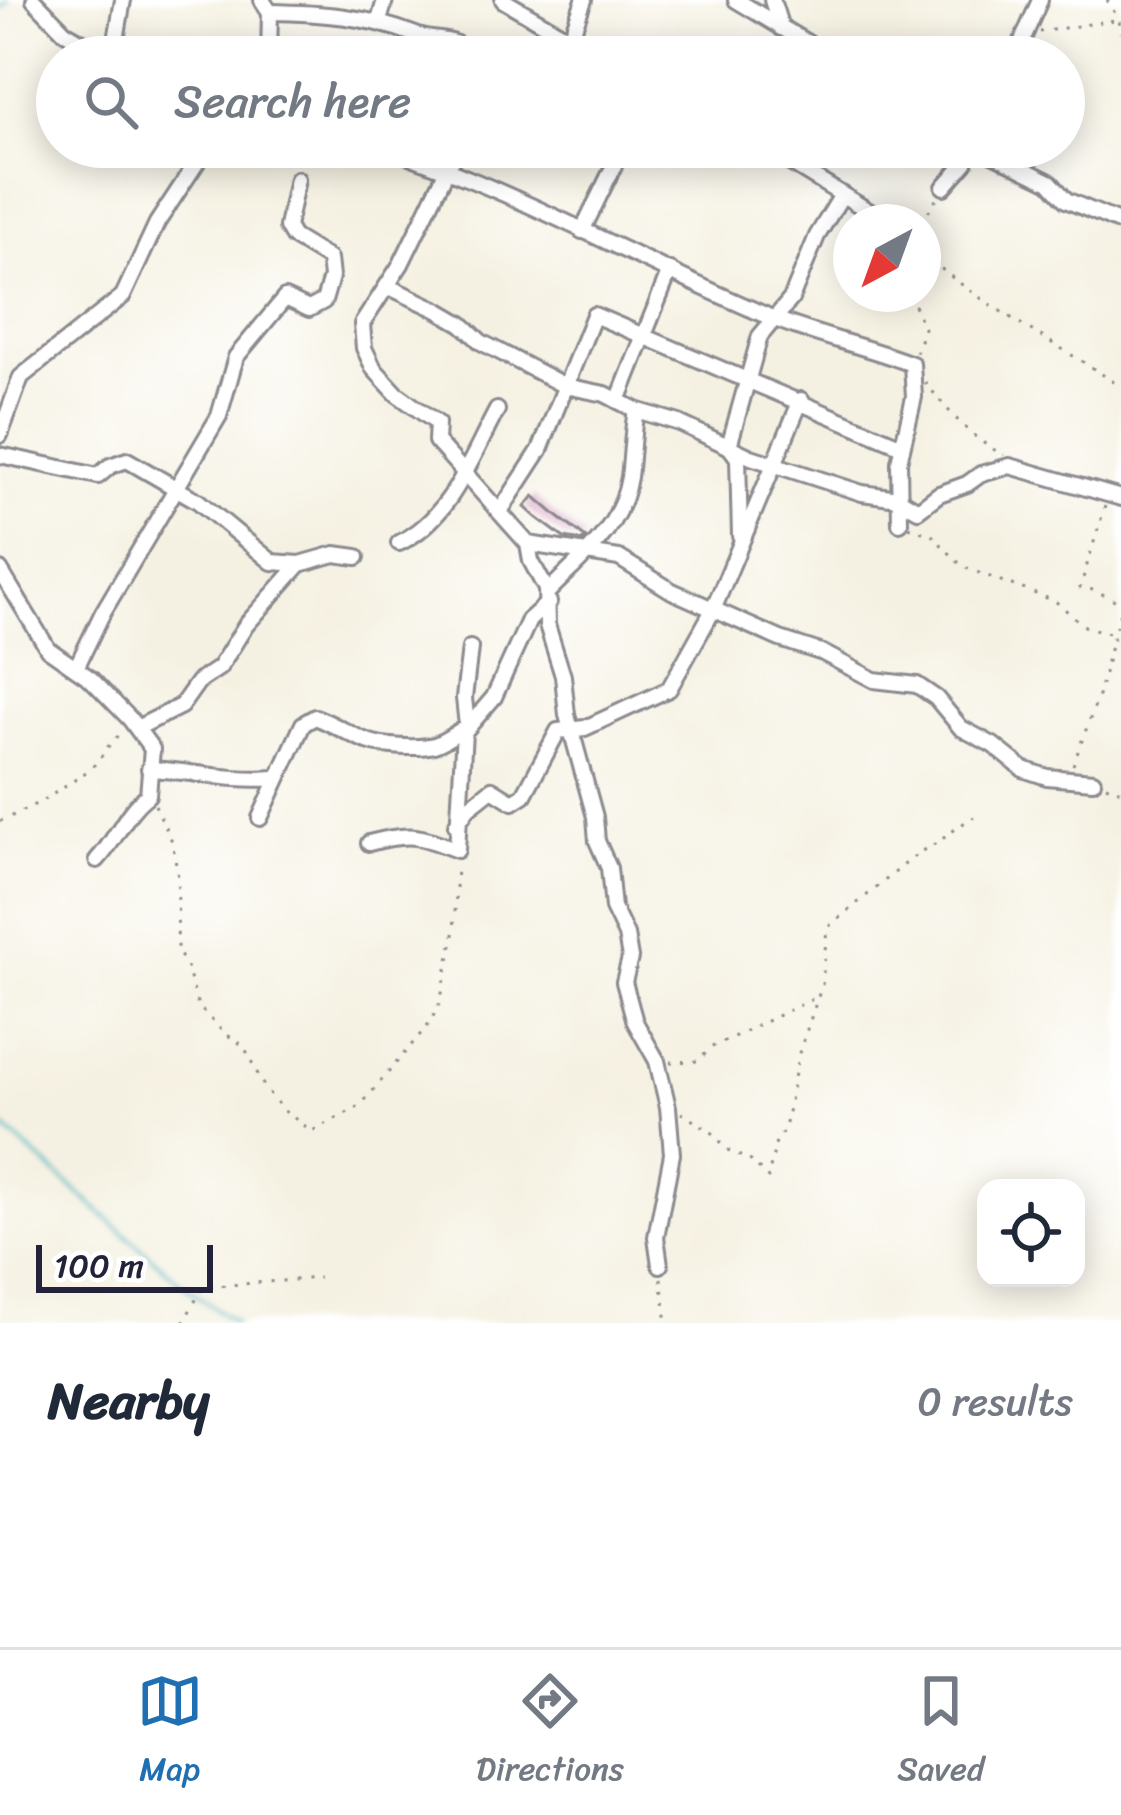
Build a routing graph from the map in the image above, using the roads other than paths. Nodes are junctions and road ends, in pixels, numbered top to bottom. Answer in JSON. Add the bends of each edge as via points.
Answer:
{"nodes":[{"id":1,"x":34,"y":0,"type":"edge"},
{"id":2,"x":123,"y":0,"type":"edge"},
{"id":3,"x":385,"y":0,"type":"edge"},
{"id":4,"x":503,"y":0,"type":"edge"},
{"id":5,"x":584,"y":0,"type":"edge"},
{"id":6,"x":736,"y":0,"type":"edge"},
{"id":7,"x":772,"y":0,"type":"edge"},
{"id":8,"x":1040,"y":0,"type":"edge"},
{"id":9,"x":266,"y":6,"type":"edge"},
{"id":10,"x":379,"y":21,"type":"junction"},
{"id":11,"x":781,"y":28,"type":"junction"},
{"id":12,"x":72,"y":36,"type":"edge"},
{"id":13,"x":115,"y":36,"type":"edge"},
{"id":14,"x":268,"y":36,"type":"edge"},
{"id":15,"x":425,"y":36,"type":"edge"},
{"id":16,"x":565,"y":36,"type":"edge"},
{"id":17,"x":571,"y":36,"type":"edge"},
{"id":18,"x":795,"y":36,"type":"edge"},
{"id":19,"x":1025,"y":36,"type":"edge"},
{"id":20,"x":193,"y":168,"type":"edge"},
{"id":21,"x":447,"y":168,"type":"joint"},
{"id":22,"x":613,"y":168,"type":"edge"},
{"id":23,"x":798,"y":168,"type":"edge"},
{"id":24,"x":962,"y":168,"type":"edge"},
{"id":25,"x":1020,"y":168,"type":"edge"},
{"id":26,"x":297,"y":179,"type":"dead end"},
{"id":27,"x":944,"y":188,"type":"road end"},
{"id":28,"x":842,"y":195,"type":"junction"},
{"id":29,"x":857,"y":204,"type":"edge"},
{"id":30,"x":1121,"y":223,"type":"edge"},
{"id":31,"x":582,"y":231,"type":"junction"},
{"id":32,"x":670,"y":270,"type":"junction"},
{"id":33,"x":387,"y":286,"type":"junction"},
{"id":34,"x":775,"y":319,"type":"junction"},
{"id":35,"x":642,"y":335,"type":"junction"},
{"id":36,"x":748,"y":379,"type":"junction"},
{"id":37,"x":565,"y":386,"type":"junction"},
{"id":38,"x":801,"y":400,"type":"junction"},
{"id":39,"x":618,"y":401,"type":"junction"},
{"id":40,"x":497,"y":410,"type":"dead end"},
{"id":41,"x":636,"y":410,"type":"junction"},
{"id":42,"x":0,"y":435,"type":"edge"},
{"id":43,"x":729,"y":446,"type":"junction"},
{"id":44,"x":902,"y":446,"type":"junction"},
{"id":45,"x":0,"y":454,"type":"edge"},
{"id":46,"x":773,"y":463,"type":"junction"},
{"id":47,"x":466,"y":474,"type":"junction"},
{"id":48,"x":177,"y":487,"type":"junction"},
{"id":49,"x":1115,"y":496,"type":"edge"},
{"id":50,"x":898,"y":498,"type":"junction"},
{"id":51,"x":501,"y":510,"type":"junction"},
{"id":52,"x":900,"y":523,"type":"road end"},
{"id":53,"x":740,"y":542,"type":"junction"},
{"id":54,"x":399,"y":543,"type":"dead end"},
{"id":55,"x":528,"y":544,"type":"junction"},
{"id":56,"x":591,"y":551,"type":"junction"},
{"id":57,"x":357,"y":556,"type":"dead end"},
{"id":58,"x":300,"y":564,"type":"junction"},
{"id":59,"x":0,"y":570,"type":"edge"},
{"id":60,"x":548,"y":598,"type":"junction"},
{"id":61,"x":713,"y":610,"type":"junction"},
{"id":62,"x":470,"y":648,"type":"dead end"},
{"id":63,"x":76,"y":668,"type":"junction"},
{"id":64,"x":467,"y":726,"type":"junction"},
{"id":65,"x":571,"y":728,"type":"junction"},
{"id":66,"x":141,"y":735,"type":"junction"},
{"id":67,"x":148,"y":770,"type":"junction"},
{"id":68,"x":275,"y":778,"type":"junction"},
{"id":69,"x":1093,"y":781,"type":"road end"},
{"id":70,"x":260,"y":818,"type":"dead end"},
{"id":71,"x":457,"y":825,"type":"junction"},
{"id":72,"x":369,"y":843,"type":"dead end"},
{"id":73,"x":97,"y":860,"type":"dead end"},
{"id":74,"x":660,"y":1265,"type":"road end"}],
"edges":[{"from":1,"to":12,"type":"street"},
{"from":2,"to":13,"type":"street"},
{"from":3,"to":10,"type":"street"},
{"from":4,"to":16,"type":"street"},
{"from":5,"to":17,"type":"street"},
{"from":6,"to":11,"type":"street"},
{"from":7,"to":11,"type":"street"},
{"from":8,"to":19,"type":"street"},
{"from":9,"to":10,"type":"street"},
{"from":9,"to":14,"type":"street"},
{"from":10,"to":15,"type":"street"},
{"from":11,"to":18,"type":"street"},
{"from":20,"to":42,"type":"street","via":[[123,296],[21,377]]},
{"from":21,"to":31,"type":"street"},
{"from":21,"to":33,"type":"street"},
{"from":22,"to":31,"type":"street"},
{"from":23,"to":28,"type":"street"},
{"from":24,"to":27,"type":"street"},
{"from":25,"to":30,"type":"street","via":[[1066,200]]},
{"from":26,"to":48,"type":"street","via":[[287,227],[329,259],[324,301],[309,309],[285,298],[236,357],[219,416]]},
{"from":28,"to":29,"type":"street"},
{"from":28,"to":34,"type":"street"},
{"from":31,"to":32,"type":"street"},
{"from":32,"to":34,"type":"street"},
{"from":32,"to":35,"type":"street"},
{"from":33,"to":37,"type":"street"},
{"from":33,"to":47,"type":"street","via":[[362,324],[364,348],[397,394],[437,423],[436,441]]},
{"from":34,"to":36,"type":"street","via":[[760,336]]},
{"from":34,"to":44,"type":"street","via":[[912,364]]},
{"from":35,"to":36,"type":"street"},
{"from":35,"to":37,"type":"street","via":[[594,315]]},
{"from":35,"to":39,"type":"street"},
{"from":36,"to":38,"type":"street"},
{"from":36,"to":43,"type":"street"},
{"from":37,"to":39,"type":"street"},
{"from":37,"to":51,"type":"street","via":[[540,450]]},
{"from":38,"to":44,"type":"street"},
{"from":38,"to":46,"type":"street"},
{"from":39,"to":41,"type":"street"},
{"from":40,"to":47,"type":"street"},
{"from":41,"to":43,"type":"street"},
{"from":41,"to":56,"type":"street","via":[[628,482]]},
{"from":43,"to":46,"type":"street"},
{"from":43,"to":53,"type":"street","via":[[738,458]]},
{"from":44,"to":50,"type":"street"},
{"from":45,"to":48,"type":"street","via":[[98,476],[127,460]]},
{"from":46,"to":50,"type":"street"},
{"from":46,"to":53,"type":"street"},
{"from":47,"to":51,"type":"street"},
{"from":47,"to":54,"type":"street","via":[[420,533]]},
{"from":48,"to":58,"type":"street","via":[[272,562]]},
{"from":48,"to":63,"type":"street"},
{"from":49,"to":50,"type":"street","via":[[1010,466],[918,509]]},
{"from":50,"to":52,"type":"street"},
{"from":51,"to":55,"type":"street"},
{"from":53,"to":61,"type":"street"},
{"from":55,"to":56,"type":"street"},
{"from":55,"to":60,"type":"street"},
{"from":56,"to":60,"type":"street"},
{"from":56,"to":61,"type":"street"},
{"from":57,"to":58,"type":"street"},
{"from":58,"to":66,"type":"street","via":[[218,668]]},
{"from":59,"to":63,"type":"street","via":[[49,649]]},
{"from":60,"to":64,"type":"street","via":[[529,620],[494,697]]},
{"from":60,"to":65,"type":"street"},
{"from":61,"to":65,"type":"street","via":[[669,689]]},
{"from":61,"to":69,"type":"street","via":[[874,680],[917,685],[961,728],[1022,769]]},
{"from":62,"to":64,"type":"street"},
{"from":63,"to":66,"type":"street"},
{"from":64,"to":68,"type":"street","via":[[436,745],[410,745],[366,741],[315,717],[302,724]]},
{"from":64,"to":71,"type":"street"},
{"from":65,"to":71,"type":"street","via":[[558,731],[524,795],[512,802],[492,789]]},
{"from":65,"to":74,"type":"street","via":[[626,935],[624,982],[634,1022],[657,1061],[668,1107],[672,1154],[656,1237]]},
{"from":66,"to":67,"type":"street","via":[[152,749]]},
{"from":67,"to":68,"type":"street"},
{"from":67,"to":73,"type":"street","via":[[148,795]]},
{"from":68,"to":70,"type":"street"},
{"from":71,"to":72,"type":"street","via":[[457,850],[402,833]]}]}
